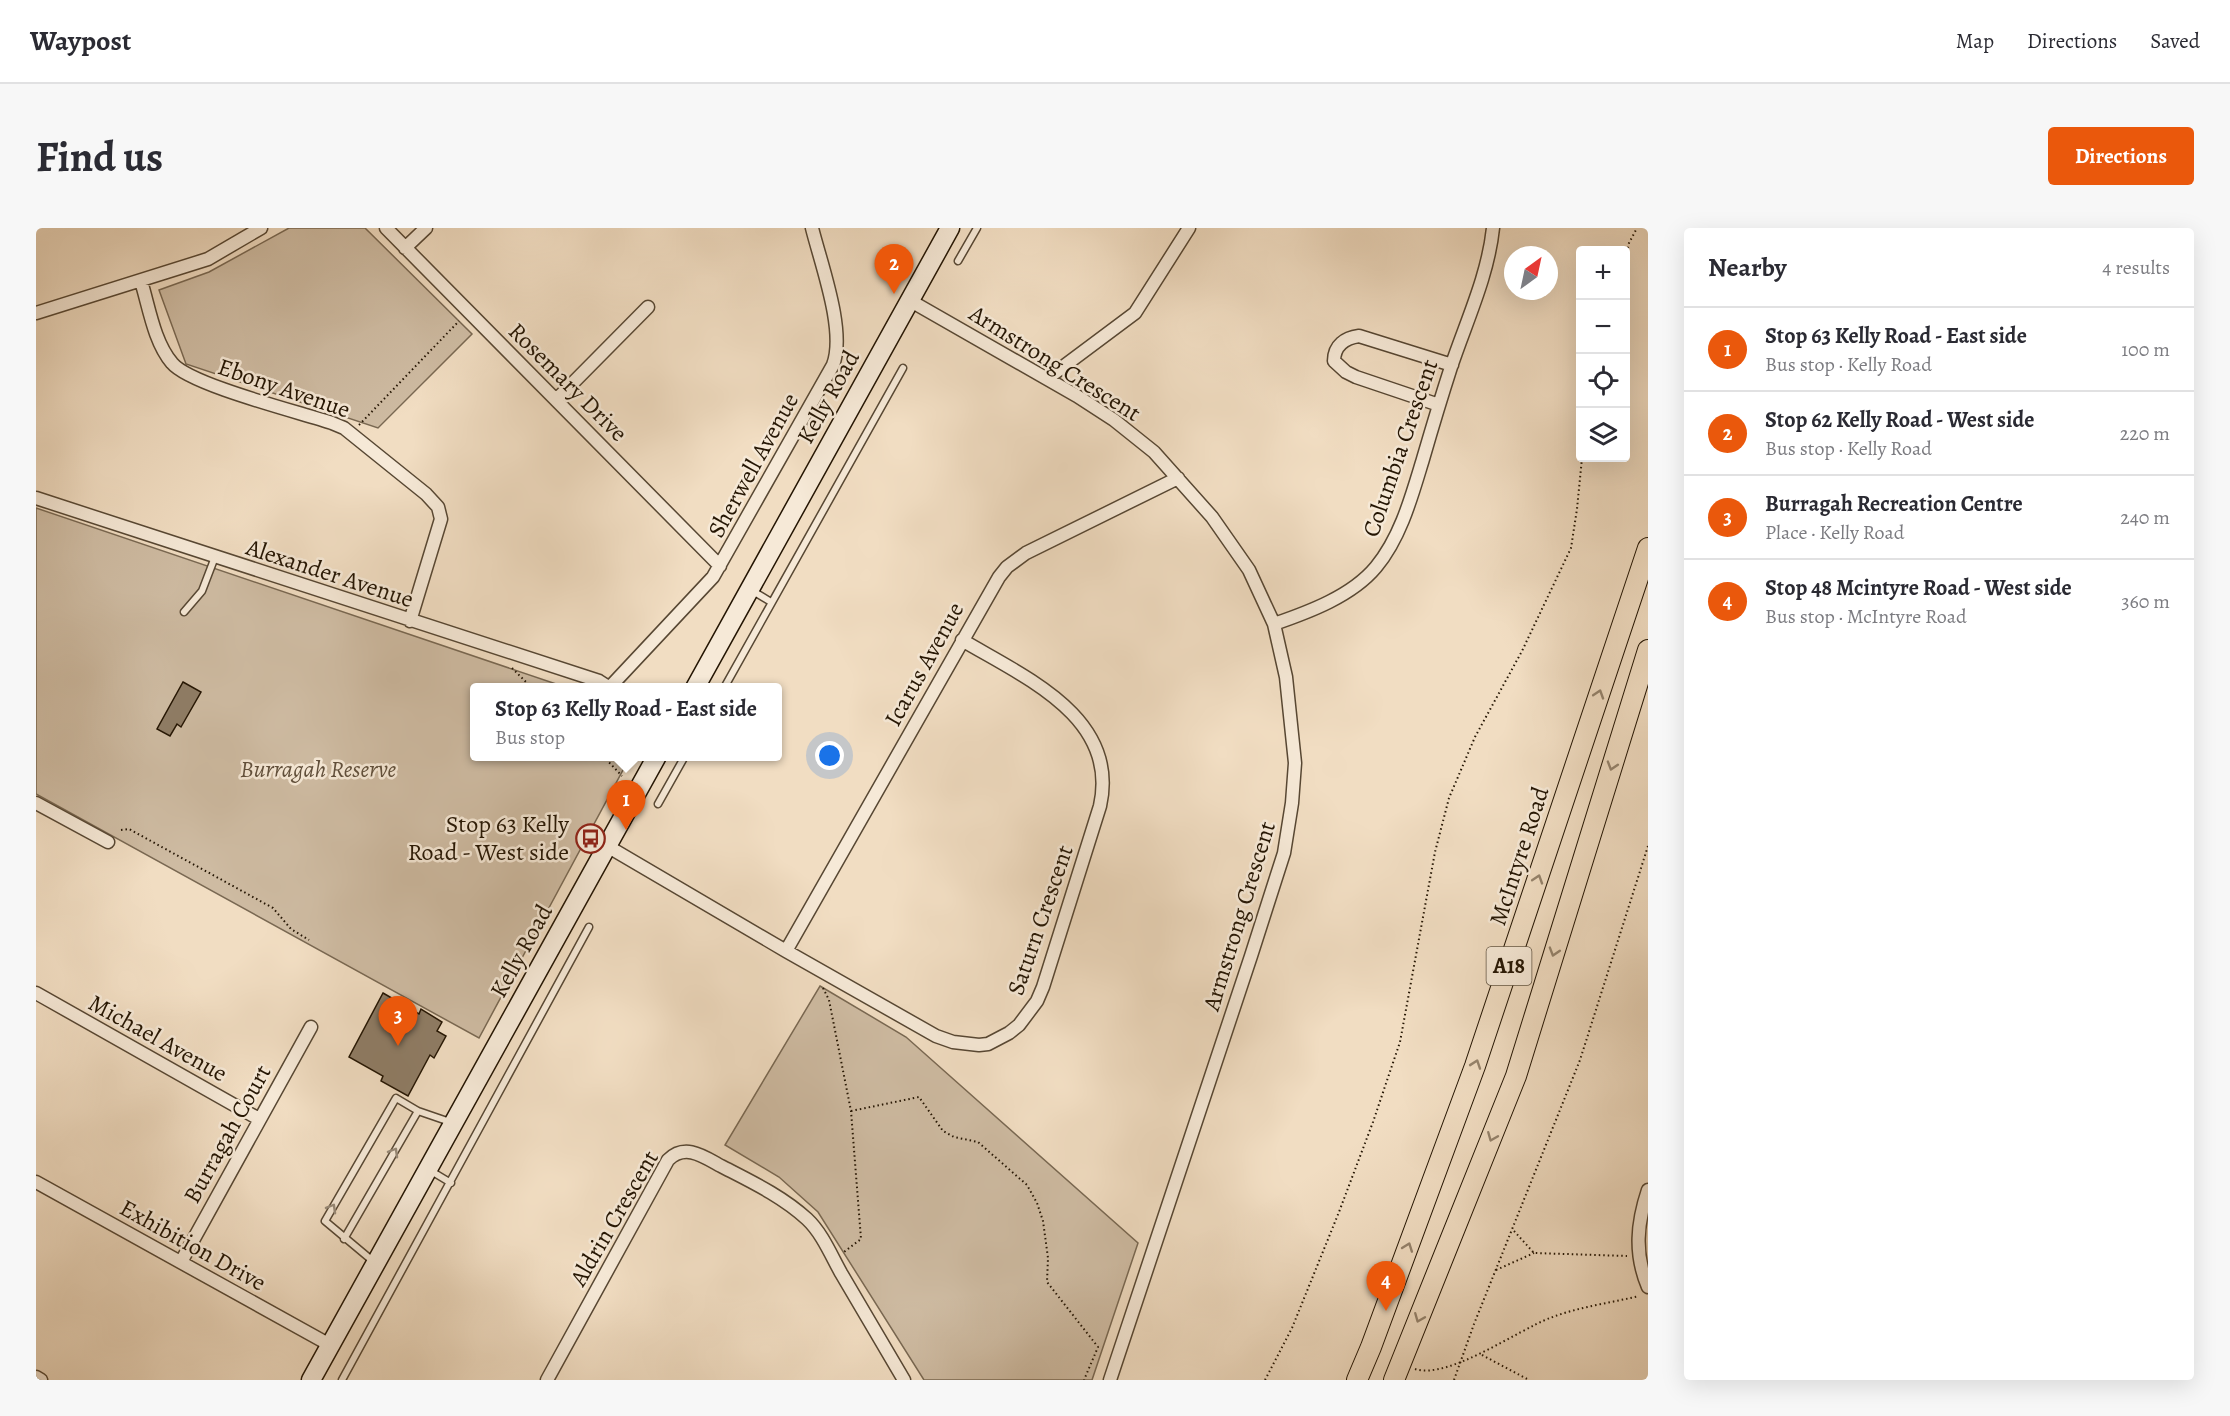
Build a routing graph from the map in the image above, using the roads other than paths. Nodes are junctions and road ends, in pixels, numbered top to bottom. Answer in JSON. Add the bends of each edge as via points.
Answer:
{"nodes":[{"id":1,"x":261,"y":228,"type":"edge"},
{"id":2,"x":386,"y":228,"type":"edge"},
{"id":3,"x":426,"y":228,"type":"edge"},
{"id":4,"x":812,"y":228,"type":"edge"},
{"id":5,"x":950,"y":228,"type":"edge"},
{"id":6,"x":977,"y":228,"type":"edge"},
{"id":7,"x":1189,"y":228,"type":"edge"},
{"id":8,"x":1493,"y":228,"type":"edge"},
{"id":9,"x":405,"y":248,"type":"junction"},
{"id":10,"x":958,"y":261,"type":"dead end"},
{"id":11,"x":141,"y":281,"type":"junction"},
{"id":12,"x":909,"y":300,"type":"junction"},
{"id":13,"x":648,"y":307,"type":"dead end"},
{"id":14,"x":36,"y":313,"type":"edge"},
{"id":15,"x":1452,"y":364,"type":"junction"},
{"id":16,"x":903,"y":368,"type":"dead end"},
{"id":17,"x":1048,"y":378,"type":"junction"},
{"id":18,"x":556,"y":400,"type":"junction"},
{"id":19,"x":1439,"y":405,"type":"junction"},
{"id":20,"x":1178,"y":477,"type":"junction"},
{"id":21,"x":36,"y":498,"type":"edge"},
{"id":22,"x":1648,"y":548,"type":"edge"},
{"id":23,"x":215,"y":557,"type":"junction"},
{"id":24,"x":720,"y":566,"type":"junction"},
{"id":25,"x":749,"y":589,"type":"junction"},
{"id":26,"x":771,"y":602,"type":"junction"},
{"id":27,"x":184,"y":612,"type":"dead end"},
{"id":28,"x":410,"y":621,"type":"junction"},
{"id":29,"x":1274,"y":624,"type":"junction"},
{"id":30,"x":962,"y":640,"type":"junction"},
{"id":31,"x":1648,"y":650,"type":"edge"},
{"id":32,"x":603,"y":683,"type":"edge"},
{"id":33,"x":614,"y":683,"type":"edge"},
{"id":34,"x":697,"y":683,"type":"edge"},
{"id":35,"x":725,"y":683,"type":"edge"},
{"id":36,"x":654,"y":761,"type":"edge"},
{"id":37,"x":682,"y":761,"type":"edge"},
{"id":38,"x":36,"y":803,"type":"edge"},
{"id":39,"x":658,"y":804,"type":"dead end"},
{"id":40,"x":108,"y":842,"type":"dead end"},
{"id":41,"x":607,"y":846,"type":"junction"},
{"id":42,"x":589,"y":927,"type":"dead end"},
{"id":43,"x":786,"y":951,"type":"junction"},
{"id":44,"x":36,"y":993,"type":"edge"},
{"id":45,"x":311,"y":1027,"type":"dead end"},
{"id":46,"x":418,"y":1111,"type":"junction"},
{"id":47,"x":259,"y":1119,"type":"junction"},
{"id":48,"x":454,"y":1123,"type":"junction"},
{"id":49,"x":428,"y":1170,"type":"junction"},
{"id":50,"x":36,"y":1182,"type":"edge"},
{"id":51,"x":451,"y":1183,"type":"junction"},
{"id":52,"x":1648,"y":1190,"type":"edge"},
{"id":53,"x":344,"y":1239,"type":"junction"},
{"id":54,"x":181,"y":1262,"type":"junction"},
{"id":55,"x":375,"y":1263,"type":"junction"},
{"id":56,"x":1648,"y":1287,"type":"edge"},
{"id":57,"x":330,"y":1345,"type":"junction"},
{"id":58,"x":36,"y":1377,"type":"edge"},
{"id":59,"x":41,"y":1380,"type":"edge"},
{"id":60,"x":311,"y":1380,"type":"edge"},
{"id":61,"x":342,"y":1380,"type":"edge"},
{"id":62,"x":547,"y":1380,"type":"edge"},
{"id":63,"x":904,"y":1380,"type":"edge"},
{"id":64,"x":1110,"y":1380,"type":"edge"},
{"id":65,"x":1357,"y":1380,"type":"edge"},
{"id":66,"x":1394,"y":1380,"type":"edge"}],
"edges":[{"from":1,"to":11,"type":"street","via":[[208,259]]},
{"from":2,"to":9,"type":"street","name":"Rosemary Drive"},
{"from":3,"to":9,"type":"street"},
{"from":4,"to":24,"type":"street","name":"Sherwell Avenue","via":[[838,332],[836,357]]},
{"from":5,"to":12,"type":"street","name":"Kelly Road"},
{"from":6,"to":10,"type":"lane"},
{"from":7,"to":17,"type":"street","via":[[1135,313]]},
{"from":8,"to":15,"type":"street","name":"Columbia Crescent","via":[[1483,273]]},
{"from":9,"to":18,"type":"street","name":"Rosemary Drive"},
{"from":11,"to":14,"type":"street"},
{"from":11,"to":28,"type":"street","name":"Ebony Avenue","via":[[161,345],[180,371],[351,433],[438,507],[441,519]]},
{"from":12,"to":17,"type":"street","name":"Armstrong Crescent"},
{"from":12,"to":25,"type":"street","name":"Kelly Road"},
{"from":13,"to":18,"type":"street"},
{"from":15,"to":19,"type":"street","name":"Columbia Crescent"},
{"from":15,"to":19,"type":"street","via":[[1359,336],[1342,342],[1334,355],[1346,372]]},
{"from":16,"to":26,"type":"lane"},
{"from":17,"to":20,"type":"street","name":"Armstrong Crescent","via":[[1114,420]]},
{"from":18,"to":24,"type":"street","name":"Rosemary Drive"},
{"from":19,"to":29,"type":"street","name":"Columbia Crescent","via":[[1406,510],[1377,566],[1346,592]]},
{"from":20,"to":29,"type":"street","name":"Armstrong Crescent","via":[[1233,545]]},
{"from":20,"to":30,"type":"street","name":"Icarus Avenue","via":[[1016,560],[995,582]]},
{"from":21,"to":23,"type":"street","name":"Alexander Avenue"},
{"from":65,"to":22,"type":"main road","name":"McIntyre Road","number":"A18","one_way":true,"via":[[1475,1066]]},
{"from":23,"to":27,"type":"lane","via":[[202,591]]},
{"from":23,"to":28,"type":"street","name":"Alexander Avenue"},
{"from":24,"to":33,"type":"street","name":"Sherwell Avenue"},
{"from":25,"to":26,"type":"lane"},
{"from":25,"to":34,"type":"street","name":"Kelly Road"},
{"from":26,"to":35,"type":"lane"},
{"from":28,"to":32,"type":"street","name":"Alexander Avenue"},
{"from":29,"to":64,"type":"street","name":"Armstrong Crescent","via":[[1286,677],[1293,740],[1289,831]]},
{"from":30,"to":43,"type":"street","name":"Icarus Avenue"},
{"from":30,"to":43,"type":"street","name":"Saturn Crescent","via":[[1066,705],[1088,735],[1102,771],[1100,806],[1043,987],[1026,1017],[1014,1029],[988,1044],[966,1045],[936,1036]]},
{"from":31,"to":66,"type":"main road","number":"A18","one_way":true,"via":[[1516,1076]]},
{"from":36,"to":41,"type":"street","name":"Kelly Road"},
{"from":37,"to":39,"type":"lane"},
{"from":38,"to":40,"type":"street"},
{"from":41,"to":43,"type":"street","name":"Saturn Crescent"},
{"from":41,"to":48,"type":"street","name":"Kelly Road"},
{"from":42,"to":51,"type":"lane","name":"Kelly Road"},
{"from":44,"to":47,"type":"street","name":"Michael Avenue"},
{"from":45,"to":47,"type":"street","name":"Burragah Court"},
{"from":46,"to":48,"type":"lane"},
{"from":53,"to":46,"type":"lane","one_way":true},
{"from":53,"to":46,"type":"lane","one_way":true,"via":[[325,1221],[390,1108],[396,1098]]},
{"from":47,"to":54,"type":"street","name":"Burragah Court"},
{"from":48,"to":49,"type":"street","name":"Kelly Road"},
{"from":49,"to":51,"type":"lane"},
{"from":49,"to":55,"type":"street","name":"Kelly Road"},
{"from":50,"to":54,"type":"street","name":"Exhibition Drive"},
{"from":51,"to":61,"type":"lane","name":"Kelly Road"},
{"from":52,"to":56,"type":"street","via":[[1639,1223],[1639,1257]]},
{"from":53,"to":55,"type":"lane"},
{"from":54,"to":57,"type":"street","name":"Exhibition Drive"},
{"from":55,"to":57,"type":"street","name":"Kelly Road"},
{"from":57,"to":60,"type":"street","name":"Kelly Road"},
{"from":58,"to":59,"type":"street"},
{"from":62,"to":63,"type":"street","name":"Aldrin Crescent","via":[[668,1160],[682,1151],[702,1155],[779,1198],[809,1221]]}]}
